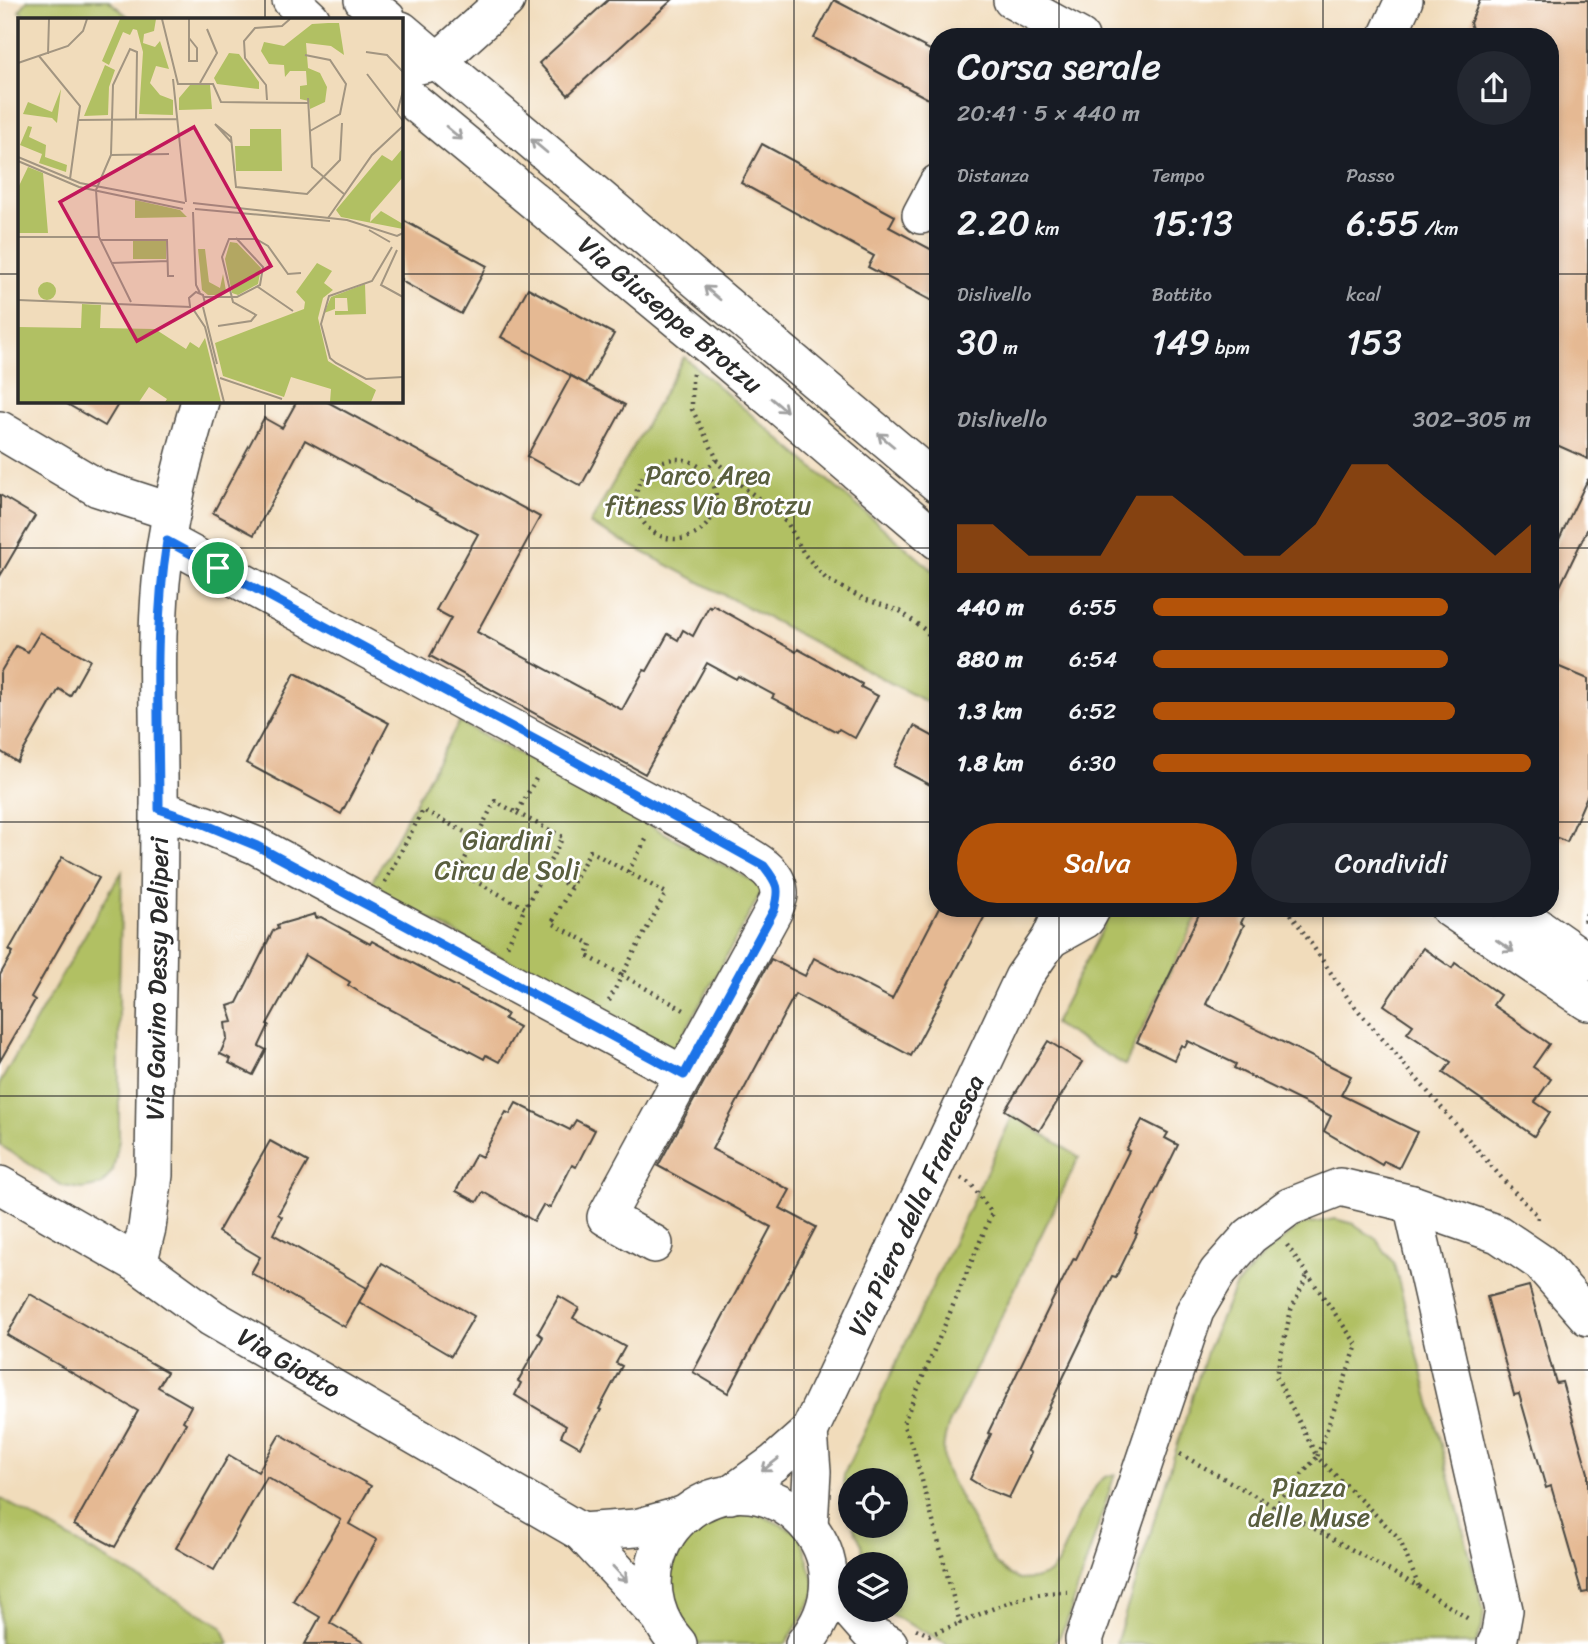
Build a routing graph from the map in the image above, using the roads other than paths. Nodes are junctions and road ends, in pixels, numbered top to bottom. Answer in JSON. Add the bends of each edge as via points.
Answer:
{"nodes":[{"id":1,"x":291,"y":0,"type":"edge"},
{"id":2,"x":363,"y":0,"type":"edge"},
{"id":3,"x":506,"y":0,"type":"edge"},
{"id":4,"x":1404,"y":0,"type":"edge"},
{"id":5,"x":1020,"y":16,"type":"edge"},
{"id":6,"x":311,"y":18,"type":"edge"},
{"id":7,"x":386,"y":18,"type":"edge"},
{"id":8,"x":1054,"y":28,"type":"edge"},
{"id":9,"x":1391,"y":28,"type":"edge"},
{"id":10,"x":402,"y":31,"type":"edge"},
{"id":11,"x":438,"y":61,"type":"junction"},
{"id":12,"x":402,"y":70,"type":"edge"},
{"id":13,"x":402,"y":92,"type":"edge"},
{"id":14,"x":929,"y":200,"type":"edge"},
{"id":15,"x":921,"y":215,"type":"dead end"},
{"id":16,"x":200,"y":402,"type":"edge"},
{"id":17,"x":0,"y":430,"type":"edge"},
{"id":18,"x":929,"y":476,"type":"edge"},
{"id":19,"x":169,"y":527,"type":"junction"},
{"id":20,"x":929,"y":533,"type":"edge"},
{"id":21,"x":159,"y":809,"type":"junction"},
{"id":22,"x":1087,"y":917,"type":"edge"},
{"id":23,"x":1462,"y":917,"type":"edge"},
{"id":24,"x":1524,"y":917,"type":"edge"},
{"id":25,"x":1051,"y":918,"type":"edge"},
{"id":26,"x":1588,"y":962,"type":"edge"},
{"id":27,"x":1588,"y":1002,"type":"edge"},
{"id":28,"x":684,"y":1075,"type":"junction"},
{"id":29,"x":0,"y":1185,"type":"edge"},
{"id":30,"x":1412,"y":1204,"type":"junction"},
{"id":31,"x":653,"y":1244,"type":"dead end"},
{"id":32,"x":138,"y":1264,"type":"junction"},
{"id":33,"x":1588,"y":1317,"type":"edge"},
{"id":34,"x":809,"y":1432,"type":"junction"},
{"id":35,"x":730,"y":1495,"type":"junction"},
{"id":36,"x":686,"y":1514,"type":"junction"},
{"id":37,"x":809,"y":1526,"type":"junction"},
{"id":38,"x":581,"y":1532,"type":"junction"},
{"id":39,"x":829,"y":1586,"type":"junction"},
{"id":40,"x":670,"y":1635,"type":"edge"},
{"id":41,"x":881,"y":1640,"type":"edge"},
{"id":42,"x":1497,"y":1641,"type":"edge"},
{"id":43,"x":1083,"y":1643,"type":"edge"},
{"id":44,"x":806,"y":1644,"type":"edge"}],
"edges":[{"from":1,"to":6,"type":"street"},
{"from":2,"to":7,"type":"street"},
{"from":3,"to":11,"type":"street"},
{"from":4,"to":9,"type":"street"},
{"from":5,"to":8,"type":"street"},
{"from":10,"to":11,"type":"street","name":"Via Giuseppe Brotzu"},
{"from":11,"to":12,"type":"street"},
{"from":18,"to":11,"type":"street","name":"Via Giuseppe Brotzu","one_way":true},
{"from":13,"to":20,"type":"street","name":"Via Giuseppe Brotzu","one_way":true},
{"from":14,"to":15,"type":"street"},
{"from":16,"to":19,"type":"street","name":"Via Gavino Dessy Deliperi"},
{"from":17,"to":19,"type":"street"},
{"from":19,"to":21,"type":"street","name":"Via Gavino Dessy Deliperi","via":[[159,624]]},
{"from":19,"to":28,"type":"street","via":[[764,866],[779,894],[774,910]]},
{"from":21,"to":28,"type":"street","via":[[257,846]]},
{"from":21,"to":32,"type":"street","name":"Via Gavino Dessy Deliperi","via":[[154,1175]]},
{"from":22,"to":25,"type":"street"},
{"from":23,"to":27,"type":"street","one_way":true},
{"from":24,"to":26,"type":"street"},
{"from":25,"to":34,"type":"street","name":"Via Piero della Francesca"},
{"from":28,"to":31,"type":"street","via":[[606,1217]]},
{"from":29,"to":32,"type":"street","name":"Via Giotto"},
{"from":30,"to":33,"type":"street","via":[[1498,1234],[1541,1263]]},
{"from":30,"to":42,"type":"street","via":[[1504,1610]]},
{"from":30,"to":43,"type":"street","via":[[1340,1187],[1270,1221],[1218,1272],[1195,1311]]},
{"from":32,"to":38,"type":"street","name":"Via Giotto","via":[[212,1318]]},
{"from":34,"to":35,"type":"street","name":"Via Piero della Francesca","one_way":true},
{"from":34,"to":37,"type":"street","name":"Via Piero della Francesca"},
{"from":35,"to":36,"type":"street","via":[[711,1499]]},
{"from":35,"to":37,"type":"street","via":[[774,1500]]},
{"from":36,"to":38,"type":"street","via":[[635,1528]]},
{"from":36,"to":40,"type":"street","via":[[668,1532],[657,1554],[653,1579],[653,1592]]},
{"from":37,"to":39,"type":"street","via":[[825,1555]]},
{"from":38,"to":40,"type":"street","name":"Via Giotto","one_way":true},
{"from":39,"to":41,"type":"street"},
{"from":39,"to":44,"type":"street","via":[[822,1617]]},
{"from":41,"to":44,"type":"street","via":[[847,1637]]}]}
